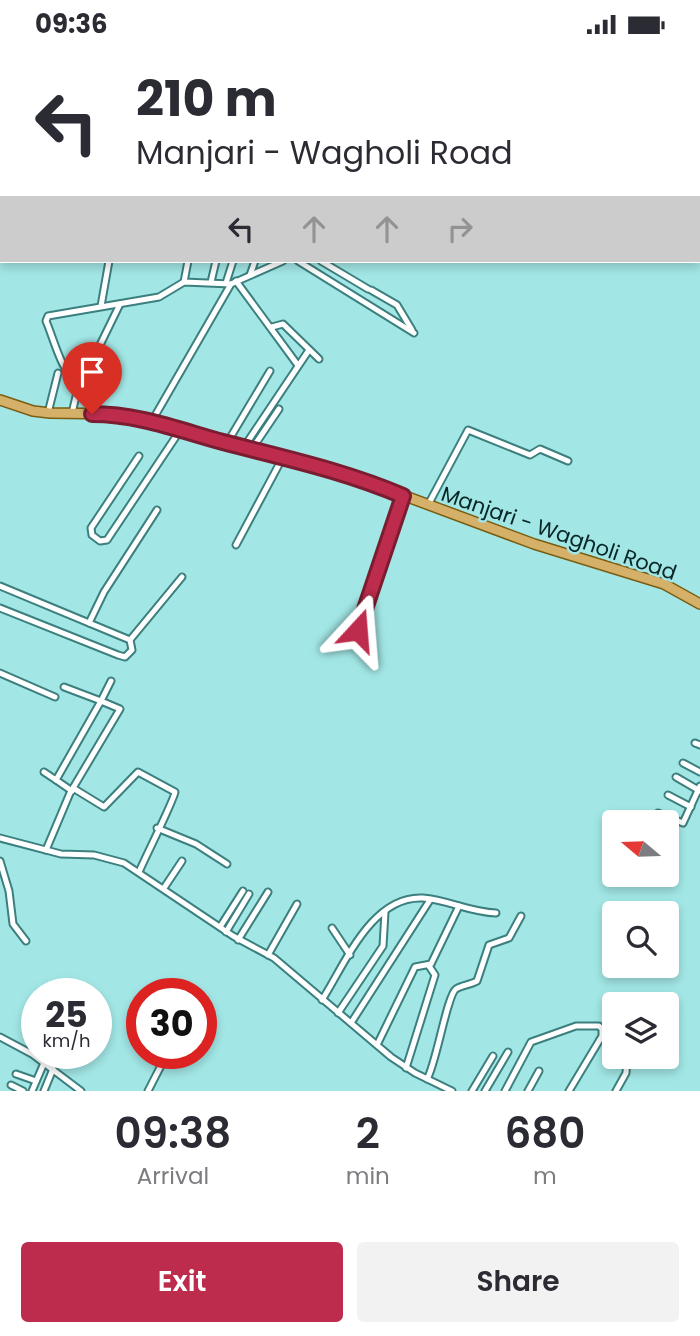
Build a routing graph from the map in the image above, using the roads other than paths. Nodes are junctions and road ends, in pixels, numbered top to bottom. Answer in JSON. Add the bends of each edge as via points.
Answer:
{"nodes":[{"id":1,"x":109,"y":263,"type":"edge"},
{"id":2,"x":188,"y":263,"type":"edge"},
{"id":3,"x":216,"y":263,"type":"edge"},
{"id":4,"x":233,"y":263,"type":"edge"},
{"id":5,"x":254,"y":263,"type":"edge"},
{"id":6,"x":279,"y":263,"type":"edge"},
{"id":7,"x":301,"y":263,"type":"edge"},
{"id":8,"x":324,"y":263,"type":"edge"},
{"id":9,"x":250,"y":275,"type":"junction"},
{"id":10,"x":184,"y":282,"type":"junction"},
{"id":11,"x":211,"y":282,"type":"junction"},
{"id":12,"x":231,"y":283,"type":"junction"},
{"id":13,"x":120,"y":304,"type":"junction"},
{"id":14,"x":101,"y":306,"type":"junction"},
{"id":15,"x":272,"y":327,"type":"junction"},
{"id":16,"x":309,"y":350,"type":"junction"},
{"id":17,"x":320,"y":359,"type":"dead end"},
{"id":18,"x":297,"y":364,"type":"junction"},
{"id":19,"x":270,"y":371,"type":"dead end"},
{"id":20,"x":58,"y":373,"type":"dead end"},
{"id":21,"x":0,"y":400,"type":"edge"},
{"id":22,"x":73,"y":401,"type":"junction"},
{"id":23,"x":279,"y":409,"type":"dead end"},
{"id":24,"x":48,"y":413,"type":"junction"},
{"id":25,"x":72,"y":414,"type":"junction"},
{"id":26,"x":152,"y":421,"type":"junction"},
{"id":27,"x":181,"y":429,"type":"junction"},
{"id":28,"x":227,"y":443,"type":"junction"},
{"id":29,"x":248,"y":448,"type":"junction"},
{"id":30,"x":139,"y":456,"type":"dead end"},
{"id":31,"x":283,"y":457,"type":"junction"},
{"id":32,"x":568,"y":461,"type":"dead end"},
{"id":33,"x":403,"y":496,"type":"junction"},
{"id":34,"x":427,"y":506,"type":"junction"},
{"id":35,"x":157,"y":510,"type":"dead end"},
{"id":36,"x":236,"y":545,"type":"dead end"},
{"id":37,"x":183,"y":577,"type":"dead end"},
{"id":38,"x":0,"y":586,"type":"edge"},
{"id":39,"x":700,"y":604,"type":"edge"},
{"id":40,"x":0,"y":608,"type":"edge"},
{"id":41,"x":89,"y":623,"type":"junction"},
{"id":42,"x":358,"y":630,"type":"dead end"},
{"id":43,"x":130,"y":640,"type":"junction"},
{"id":44,"x":0,"y":673,"type":"edge"},
{"id":45,"x":111,"y":681,"type":"dead end"},
{"id":46,"x":64,"y":687,"type":"dead end"},
{"id":47,"x":55,"y":697,"type":"dead end"},
{"id":48,"x":101,"y":701,"type":"junction"},
{"id":49,"x":683,"y":762,"type":"dead end"},
{"id":50,"x":44,"y":772,"type":"dead end"},
{"id":51,"x":700,"y":772,"type":"edge"},
{"id":52,"x":676,"y":777,"type":"dead end"},
{"id":53,"x":56,"y":780,"type":"junction"},
{"id":54,"x":72,"y":789,"type":"junction"},
{"id":55,"x":699,"y":789,"type":"edge"},
{"id":56,"x":668,"y":796,"type":"dead end"},
{"id":57,"x":691,"y":807,"type":"junction"},
{"id":58,"x":679,"y":822,"type":"edge"},
{"id":59,"x":158,"y":828,"type":"junction"},
{"id":60,"x":0,"y":838,"type":"edge"},
{"id":61,"x":47,"y":851,"type":"junction"},
{"id":62,"x":182,"y":861,"type":"dead end"},
{"id":63,"x":0,"y":862,"type":"edge"},
{"id":64,"x":227,"y":864,"type":"dead end"},
{"id":65,"x":139,"y":871,"type":"junction"},
{"id":66,"x":164,"y":888,"type":"junction"},
{"id":67,"x":268,"y":892,"type":"dead end"},
{"id":68,"x":430,"y":899,"type":"junction"},
{"id":69,"x":297,"y":904,"type":"dead end"},
{"id":70,"x":459,"y":907,"type":"junction"},
{"id":71,"x":385,"y":912,"type":"junction"},
{"id":72,"x":496,"y":913,"type":"dead end"},
{"id":73,"x":521,"y":916,"type":"dead end"},
{"id":74,"x":220,"y":927,"type":"junction"},
{"id":75,"x":332,"y":928,"type":"dead end"},
{"id":76,"x":226,"y":932,"type":"junction"},
{"id":77,"x":238,"y":940,"type":"junction"},
{"id":78,"x":26,"y":941,"type":"dead end"},
{"id":79,"x":268,"y":955,"type":"junction"},
{"id":80,"x":350,"y":955,"type":"junction"},
{"id":81,"x":429,"y":965,"type":"junction"},
{"id":82,"x":322,"y":1000,"type":"junction"},
{"id":83,"x":338,"y":1013,"type":"junction"},
{"id":84,"x":351,"y":1023,"type":"junction"},
{"id":85,"x":0,"y":1037,"type":"edge"},
{"id":86,"x":377,"y":1045,"type":"junction"},
{"id":87,"x":21,"y":1049,"type":"edge"},
{"id":88,"x":508,"y":1052,"type":"dead end"},
{"id":89,"x":493,"y":1056,"type":"dead end"},
{"id":90,"x":406,"y":1068,"type":"junction"},
{"id":91,"x":41,"y":1069,"type":"edge"},
{"id":92,"x":53,"y":1069,"type":"joint"},
{"id":93,"x":159,"y":1069,"type":"edge"},
{"id":94,"x":626,"y":1069,"type":"edge"},
{"id":95,"x":539,"y":1071,"type":"dead end"},
{"id":96,"x":16,"y":1074,"type":"dead end"},
{"id":97,"x":428,"y":1079,"type":"junction"},
{"id":98,"x":36,"y":1081,"type":"junction"},
{"id":99,"x":11,"y":1085,"type":"dead end"},
{"id":100,"x":23,"y":1091,"type":"edge"},
{"id":101,"x":32,"y":1091,"type":"edge"},
{"id":102,"x":44,"y":1091,"type":"edge"},
{"id":103,"x":81,"y":1091,"type":"edge"},
{"id":104,"x":148,"y":1091,"type":"edge"},
{"id":105,"x":452,"y":1091,"type":"edge"},
{"id":106,"x":472,"y":1091,"type":"edge"},
{"id":107,"x":485,"y":1091,"type":"edge"},
{"id":108,"x":505,"y":1091,"type":"edge"},
{"id":109,"x":528,"y":1091,"type":"edge"},
{"id":110,"x":569,"y":1091,"type":"edge"},
{"id":111,"x":616,"y":1091,"type":"edge"}],
"edges":[{"from":1,"to":14,"type":"street"},
{"from":2,"to":10,"type":"street"},
{"from":3,"to":11,"type":"street"},
{"from":4,"to":12,"type":"street"},
{"from":5,"to":9,"type":"street"},
{"from":6,"to":9,"type":"street"},
{"from":7,"to":8,"type":"street","via":[[414,333],[397,305]]},
{"from":9,"to":12,"type":"street"},
{"from":10,"to":11,"type":"street"},
{"from":10,"to":13,"type":"street","via":[[163,296]]},
{"from":11,"to":12,"type":"street"},
{"from":12,"to":15,"type":"street"},
{"from":12,"to":26,"type":"street"},
{"from":13,"to":14,"type":"street"},
{"from":13,"to":22,"type":"street"},
{"from":14,"to":22,"type":"street","via":[[46,319],[70,379],[79,384]]},
{"from":15,"to":16,"type":"street","via":[[283,324]]},
{"from":15,"to":18,"type":"street"},
{"from":16,"to":17,"type":"street"},
{"from":16,"to":18,"type":"street"},
{"from":18,"to":29,"type":"street"},
{"from":19,"to":28,"type":"street"},
{"from":20,"to":24,"type":"street"},
{"from":21,"to":24,"type":"main road","name":"Manjari - Wagholi Road"},
{"from":22,"to":25,"type":"street"},
{"from":23,"to":29,"type":"street"},
{"from":24,"to":25,"type":"main road","name":"Manjari - Wagholi Road"},
{"from":25,"to":26,"type":"main road","name":"Manjari - Wagholi Road","via":[[120,414]]},
{"from":26,"to":27,"type":"main road","name":"Manjari - Wagholi Road"},
{"from":27,"to":28,"type":"main road","name":"Manjari - Wagholi Road"},
{"from":27,"to":30,"type":"street","via":[[107,540],[100,541],[92,535],[92,528]]},
{"from":28,"to":29,"type":"main road","name":"Manjari - Wagholi Road"},
{"from":29,"to":31,"type":"main road","name":"Manjari - Wagholi Road"},
{"from":31,"to":33,"type":"main road","name":"Manjari - Wagholi Road"},
{"from":31,"to":36,"type":"street"},
{"from":32,"to":34,"type":"street","via":[[540,449],[530,455],[468,430]]},
{"from":33,"to":34,"type":"main road","name":"Manjari - Wagholi Road"},
{"from":33,"to":42,"type":"street"},
{"from":34,"to":39,"type":"main road","name":"Manjari - Wagholi Road","via":[[664,584]]},
{"from":35,"to":41,"type":"street"},
{"from":37,"to":43,"type":"street"},
{"from":38,"to":41,"type":"street"},
{"from":40,"to":43,"type":"street","via":[[125,657],[132,650]]},
{"from":41,"to":43,"type":"street"},
{"from":44,"to":47,"type":"street"},
{"from":45,"to":48,"type":"street"},
{"from":46,"to":48,"type":"street"},
{"from":48,"to":53,"type":"street"},
{"from":48,"to":54,"type":"street","via":[[120,709]]},
{"from":49,"to":51,"type":"street"},
{"from":50,"to":53,"type":"street"},
{"from":52,"to":55,"type":"street"},
{"from":53,"to":54,"type":"street"},
{"from":54,"to":59,"type":"street","via":[[104,807],[136,772],[141,773],[176,794]]},
{"from":54,"to":61,"type":"street"},
{"from":55,"to":57,"type":"street"},
{"from":56,"to":57,"type":"street"},
{"from":57,"to":58,"type":"street"},
{"from":59,"to":64,"type":"street"},
{"from":59,"to":65,"type":"street"},
{"from":60,"to":61,"type":"street"},
{"from":61,"to":65,"type":"street","via":[[93,855]]},
{"from":62,"to":66,"type":"street"},
{"from":63,"to":78,"type":"street","via":[[13,924]]},
{"from":65,"to":66,"type":"street"},
{"from":66,"to":74,"type":"street"},
{"from":67,"to":77,"type":"street"},
{"from":68,"to":70,"type":"street"},
{"from":68,"to":71,"type":"street","via":[[401,900]]},
{"from":68,"to":84,"type":"street"},
{"from":69,"to":79,"type":"street"},
{"from":70,"to":72,"type":"street"},
{"from":70,"to":81,"type":"street"},
{"from":71,"to":80,"type":"street"},
{"from":71,"to":83,"type":"street","via":[[383,946]]},
{"from":73,"to":97,"type":"street","via":[[509,938],[489,945],[477,981],[451,995]]},
{"from":74,"to":76,"type":"street"},
{"from":74,"to":76,"type":"street","via":[[246,893]]},
{"from":75,"to":80,"type":"street"},
{"from":76,"to":77,"type":"street"},
{"from":77,"to":79,"type":"street"},
{"from":79,"to":82,"type":"street"},
{"from":80,"to":82,"type":"street"},
{"from":81,"to":86,"type":"street","via":[[415,967]]},
{"from":81,"to":90,"type":"street","via":[[435,975]]},
{"from":82,"to":83,"type":"street"},
{"from":83,"to":84,"type":"street"},
{"from":84,"to":86,"type":"street"},
{"from":85,"to":87,"type":"street"},
{"from":86,"to":90,"type":"street"},
{"from":88,"to":107,"type":"street"},
{"from":89,"to":106,"type":"street"},
{"from":90,"to":97,"type":"street"},
{"from":91,"to":98,"type":"street"},
{"from":92,"to":102,"type":"street"},
{"from":92,"to":103,"type":"street"},
{"from":93,"to":104,"type":"street"},
{"from":94,"to":111,"type":"street"},
{"from":95,"to":109,"type":"street"},
{"from":96,"to":98,"type":"street"},
{"from":97,"to":105,"type":"street"},
{"from":98,"to":101,"type":"street"},
{"from":99,"to":100,"type":"street"},
{"from":108,"to":110,"type":"street","via":[[531,1042],[576,1026],[599,1026],[602,1036]]}]}
